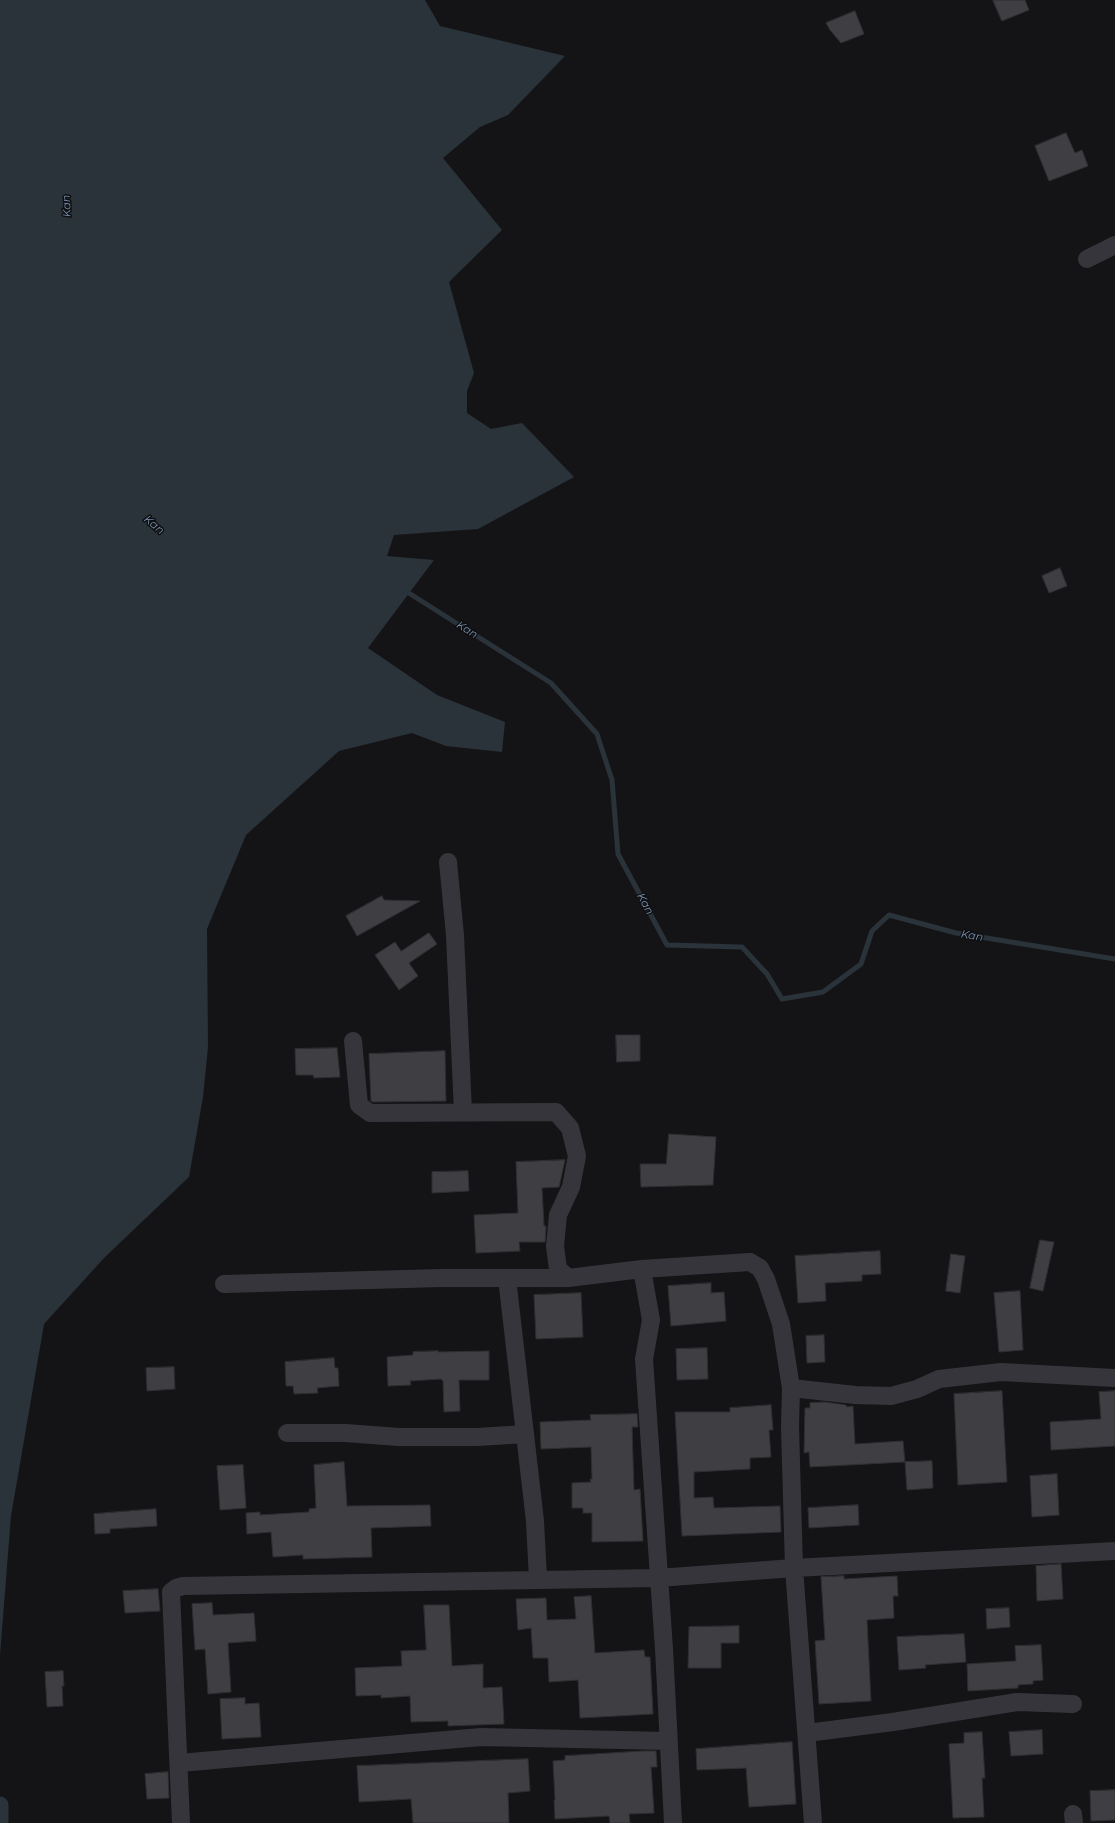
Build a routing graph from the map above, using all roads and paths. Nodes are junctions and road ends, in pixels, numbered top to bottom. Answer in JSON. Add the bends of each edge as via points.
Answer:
{"nodes":[{"id":1,"x":1115,"y":245,"type":"edge"},
{"id":2,"x":1086,"y":259,"type":"dead end"},
{"id":3,"x":448,"y":862,"type":"dead end"},
{"id":4,"x":353,"y":1041,"type":"dead end"},
{"id":5,"x":463,"y":1112,"type":"junction"},
{"id":6,"x":642,"y":1269,"type":"junction"},
{"id":7,"x":507,"y":1278,"type":"junction"},
{"id":8,"x":568,"y":1278,"type":"junction"},
{"id":9,"x":224,"y":1284,"type":"dead end"},
{"id":10,"x":1115,"y":1378,"type":"edge"},
{"id":11,"x":791,"y":1388,"type":"junction"},
{"id":12,"x":287,"y":1433,"type":"dead end"},
{"id":13,"x":525,"y":1434,"type":"junction"},
{"id":14,"x":1115,"y":1551,"type":"edge"},
{"id":15,"x":794,"y":1568,"type":"junction"},
{"id":16,"x":658,"y":1578,"type":"junction"},
{"id":17,"x":538,"y":1579,"type":"junction"},
{"id":18,"x":1073,"y":1704,"type":"dead end"},
{"id":19,"x":807,"y":1733,"type":"junction"},
{"id":20,"x":668,"y":1741,"type":"junction"},
{"id":21,"x":179,"y":1763,"type":"junction"},
{"id":22,"x":181,"y":1823,"type":"edge"},
{"id":23,"x":673,"y":1823,"type":"edge"},
{"id":24,"x":813,"y":1823,"type":"edge"}],
"edges":[{"from":1,"to":2,"type":"street"},
{"from":3,"to":5,"type":"street","via":[[455,935]]},
{"from":4,"to":5,"type":"street","via":[[359,1105],[370,1113]]},
{"from":5,"to":8,"type":"street","via":[[556,1112],[570,1128],[577,1156],[571,1187],[558,1215],[555,1246],[558,1269]]},
{"from":6,"to":8,"type":"street"},
{"from":6,"to":11,"type":"street","via":[[750,1262],[760,1268],[780,1324]]},
{"from":6,"to":16,"type":"street","via":[[651,1320],[644,1359]]},
{"from":7,"to":8,"type":"street"},
{"from":7,"to":9,"type":"street"},
{"from":7,"to":13,"type":"street"},
{"from":10,"to":11,"type":"street","via":[[1001,1372],[939,1378],[917,1389],[891,1396]]},
{"from":11,"to":15,"type":"street"},
{"from":12,"to":13,"type":"street","via":[[345,1433],[399,1437]]},
{"from":13,"to":17,"type":"street","via":[[535,1521]]},
{"from":14,"to":15,"type":"street"},
{"from":15,"to":16,"type":"street"},
{"from":15,"to":19,"type":"street"},
{"from":16,"to":17,"type":"street"},
{"from":16,"to":20,"type":"street"},
{"from":17,"to":21,"type":"street","via":[[176,1588],[171,1592]]},
{"from":18,"to":19,"type":"street","via":[[1017,1702]]},
{"from":19,"to":24,"type":"street"},
{"from":20,"to":21,"type":"street","via":[[481,1737]]},
{"from":20,"to":23,"type":"street"},
{"from":21,"to":22,"type":"street"}]}
